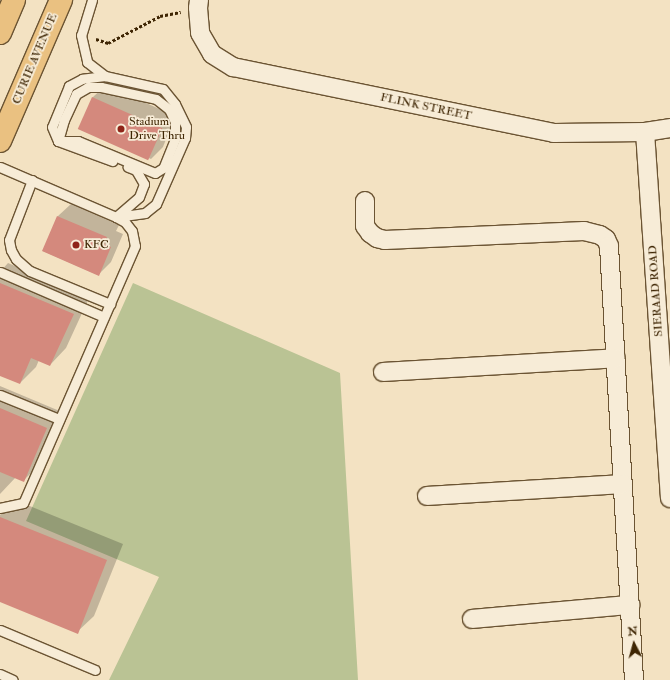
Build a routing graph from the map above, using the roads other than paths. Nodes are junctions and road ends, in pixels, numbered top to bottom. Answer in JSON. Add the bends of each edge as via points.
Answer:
{"nodes":[{"id":1,"x":14,"y":0,"type":"edge"},
{"id":2,"x":61,"y":0,"type":"edge"},
{"id":3,"x":92,"y":0,"type":"edge"},
{"id":4,"x":198,"y":4,"type":"edge"},
{"id":5,"x":0,"y":33,"type":"edge"},
{"id":6,"x":105,"y":76,"type":"junction"},
{"id":7,"x":670,"y":128,"type":"edge"},
{"id":8,"x":645,"y":132,"type":"junction"},
{"id":9,"x":0,"y":141,"type":"edge"},
{"id":10,"x":58,"y":141,"type":"junction"},
{"id":11,"x":0,"y":167,"type":"edge"},
{"id":12,"x":136,"y":170,"type":"junction"},
{"id":13,"x":170,"y":174,"type":"junction"},
{"id":14,"x":32,"y":180,"type":"junction"},
{"id":15,"x":365,"y":201,"type":"dead end"},
{"id":16,"x":116,"y":216,"type":"junction"},
{"id":17,"x":0,"y":272,"type":"edge"},
{"id":18,"x":110,"y":304,"type":"junction"},
{"id":19,"x":104,"y":317,"type":"junction"},
{"id":20,"x":616,"y":358,"type":"junction"},
{"id":21,"x":383,"y":372,"type":"dead end"},
{"id":22,"x":0,"y":395,"type":"edge"},
{"id":23,"x":59,"y":419,"type":"junction"},
{"id":24,"x":623,"y":484,"type":"junction"},
{"id":25,"x":427,"y":496,"type":"dead end"},
{"id":26,"x":670,"y":498,"type":"edge"},
{"id":27,"x":0,"y":508,"type":"edge"},
{"id":28,"x":630,"y":605,"type":"junction"},
{"id":29,"x":472,"y":619,"type":"dead end"},
{"id":30,"x":0,"y":630,"type":"edge"},
{"id":31,"x":95,"y":670,"type":"dead end"},
{"id":32,"x":0,"y":674,"type":"edge"},
{"id":33,"x":13,"y":680,"type":"edge"},
{"id":34,"x":634,"y":680,"type":"edge"}],
"edges":[{"from":1,"to":5,"type":"main road"},
{"from":2,"to":9,"type":"main road","name":"CURIE AVENUE"},
{"from":3,"to":6,"type":"lane","via":[[81,35],[86,62]]},
{"from":4,"to":8,"type":"street","name":"FLINK STREET","via":[[200,33],[212,54],[233,67],[554,133]]},
{"from":6,"to":10,"type":"lane","via":[[82,79],[69,86],[52,127]]},
{"from":6,"to":13,"type":"lane","via":[[163,89],[175,104],[186,127],[185,138]]},
{"from":7,"to":8,"type":"street","name":"FLINK STREET"},
{"from":8,"to":26,"type":"street","name":"SIERAAD ROAD"},
{"from":10,"to":10,"type":"lane","via":[[76,94],[88,87],[101,87],[156,99],[169,109],[175,122],[175,139],[163,168],[155,173],[78,141]]},
{"from":10,"to":12,"type":"lane"},
{"from":11,"to":14,"type":"lane"},
{"from":12,"to":13,"type":"lane","via":[[156,177]]},
{"from":12,"to":16,"type":"lane","via":[[144,184],[139,197]]},
{"from":13,"to":16,"type":"lane","via":[[156,204],[145,214]]},
{"from":14,"to":16,"type":"lane"},
{"from":14,"to":18,"type":"lane","via":[[9,240],[16,259],[30,270]]},
{"from":15,"to":20,"type":"street","via":[[365,226],[376,238],[385,240],[584,231],[600,235],[606,239],[609,246]]},
{"from":16,"to":18,"type":"lane","via":[[132,231],[135,246]]},
{"from":17,"to":19,"type":"lane"},
{"from":18,"to":19,"type":"lane"},
{"from":19,"to":23,"type":"lane"},
{"from":20,"to":21,"type":"street"},
{"from":20,"to":24,"type":"street"},
{"from":22,"to":23,"type":"lane"},
{"from":23,"to":27,"type":"lane","via":[[23,503]]},
{"from":24,"to":25,"type":"street"},
{"from":24,"to":28,"type":"street"},
{"from":28,"to":29,"type":"street"},
{"from":28,"to":34,"type":"street"},
{"from":30,"to":31,"type":"lane"},
{"from":32,"to":33,"type":"lane"}]}
